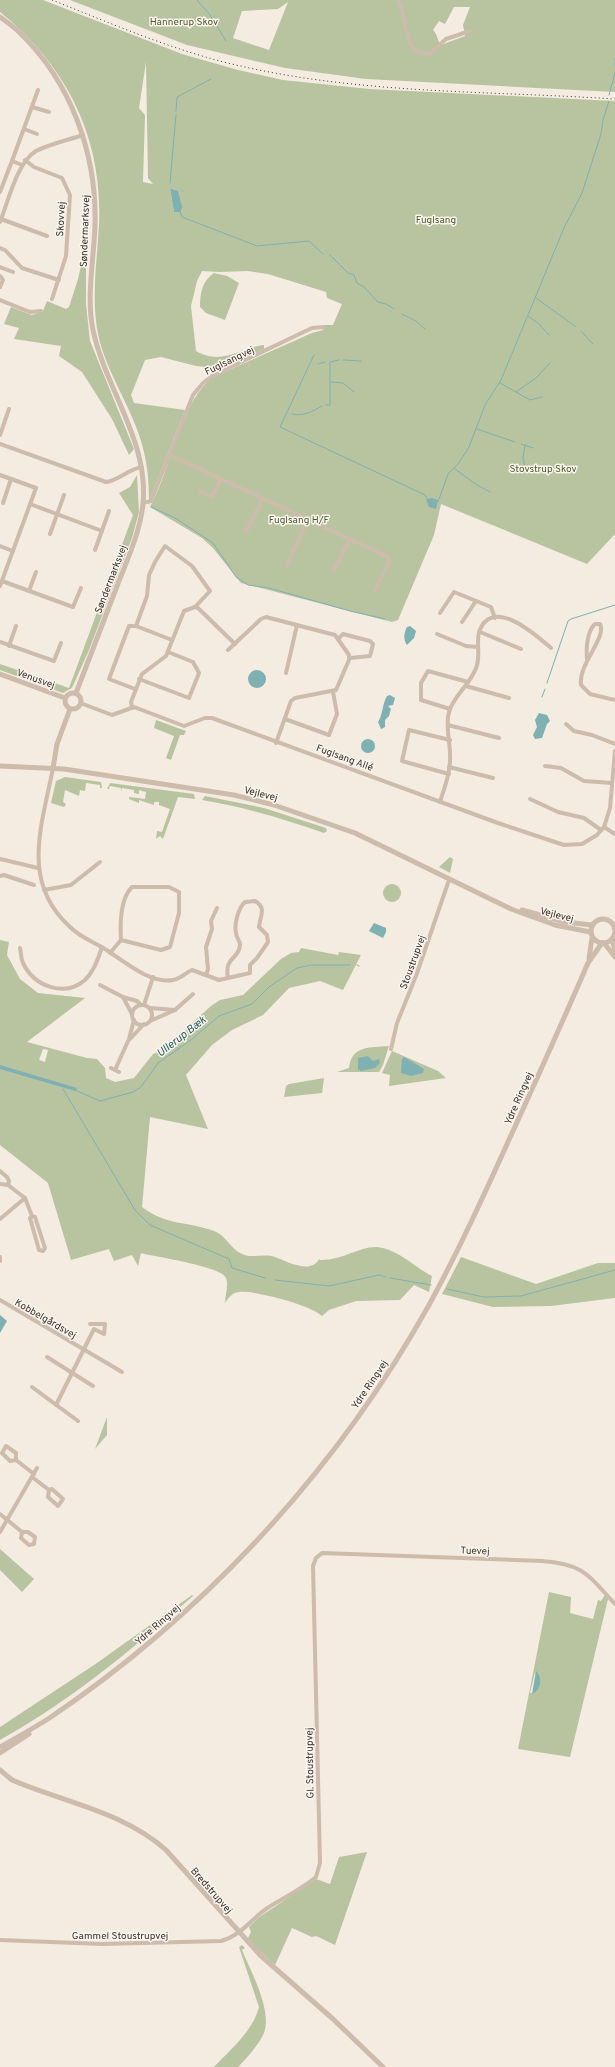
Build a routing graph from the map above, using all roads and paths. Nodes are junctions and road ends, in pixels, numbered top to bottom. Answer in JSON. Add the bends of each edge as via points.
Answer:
{"nodes":[{"id":1,"x":398,"y":0,"type":"edge"},
{"id":2,"x":0,"y":17,"type":"edge"},
{"id":3,"x":470,"y":31,"type":"dead end"},
{"id":4,"x":38,"y":90,"type":"dead end"},
{"id":5,"x":32,"y":107,"type":"junction"},
{"id":6,"x":48,"y":112,"type":"dead end"},
{"id":7,"x":24,"y":129,"type":"junction"},
{"id":8,"x":37,"y":134,"type":"dead end"},
{"id":9,"x":83,"y":135,"type":"junction"},
{"id":10,"x":25,"y":160,"type":"junction"},
{"id":11,"x":12,"y":161,"type":"junction"},
{"id":12,"x":22,"y":165,"type":"junction"},
{"id":13,"x":0,"y":192,"type":"edge"},
{"id":14,"x":1,"y":221,"type":"edge"},
{"id":15,"x":47,"y":236,"type":"dead end"},
{"id":16,"x":0,"y":248,"type":"edge"},
{"id":17,"x":0,"y":267,"type":"edge"},
{"id":18,"x":14,"y":272,"type":"dead end"},
{"id":19,"x":0,"y":276,"type":"edge"},
{"id":20,"x":59,"y":280,"type":"junction"},
{"id":21,"x":0,"y":287,"type":"edge"},
{"id":22,"x":52,"y":299,"type":"dead end"},
{"id":23,"x":0,"y":300,"type":"edge"},
{"id":24,"x":41,"y":311,"type":"dead end"},
{"id":25,"x":324,"y":327,"type":"dead end"},
{"id":26,"x":9,"y":409,"type":"dead end"},
{"id":27,"x":0,"y":435,"type":"edge"},
{"id":28,"x":0,"y":444,"type":"edge"},
{"id":29,"x":170,"y":455,"type":"junction"},
{"id":30,"x":142,"y":467,"type":"junction"},
{"id":31,"x":0,"y":475,"type":"edge"},
{"id":32,"x":11,"y":479,"type":"junction"},
{"id":33,"x":221,"y":479,"type":"junction"},
{"id":34,"x":200,"y":491,"type":"dead end"},
{"id":35,"x":64,"y":495,"type":"dead end"},
{"id":36,"x":263,"y":498,"type":"junction"},
{"id":37,"x":3,"y":503,"type":"dead end"},
{"id":38,"x":143,"y":503,"type":"junction"},
{"id":39,"x":30,"y":504,"type":"junction"},
{"id":40,"x":109,"y":511,"type":"dead end"},
{"id":41,"x":57,"y":514,"type":"junction"},
{"id":42,"x":308,"y":520,"type":"junction"},
{"id":43,"x":102,"y":531,"type":"junction"},
{"id":44,"x":246,"y":532,"type":"dead end"},
{"id":45,"x":50,"y":534,"type":"dead end"},
{"id":46,"x":350,"y":539,"type":"junction"},
{"id":47,"x":0,"y":546,"type":"edge"},
{"id":48,"x":94,"y":550,"type":"dead end"},
{"id":49,"x":13,"y":551,"type":"junction"},
{"id":50,"x":286,"y":566,"type":"dead end"},
{"id":51,"x":334,"y":570,"type":"dead end"},
{"id":52,"x":36,"y":572,"type":"dead end"},
{"id":53,"x":2,"y":581,"type":"junction"},
{"id":54,"x":0,"y":586,"type":"edge"},
{"id":55,"x":81,"y":588,"type":"dead end"},
{"id":56,"x":375,"y":590,"type":"dead end"},
{"id":57,"x":29,"y":591,"type":"junction"},
{"id":58,"x":476,"y":601,"type":"junction"},
{"id":59,"x":195,"y":607,"type":"junction"},
{"id":60,"x":440,"y":613,"type":"dead end"},
{"id":61,"x":495,"y":618,"type":"junction"},
{"id":62,"x":462,"y":622,"type":"dead end"},
{"id":63,"x":297,"y":625,"type":"junction"},
{"id":64,"x":16,"y":626,"type":"dead end"},
{"id":65,"x":136,"y":626,"type":"junction"},
{"id":66,"x":480,"y":632,"type":"junction"},
{"id":67,"x":437,"y":634,"type":"dead end"},
{"id":68,"x":339,"y":638,"type":"junction"},
{"id":69,"x":172,"y":640,"type":"junction"},
{"id":70,"x":0,"y":642,"type":"edge"},
{"id":71,"x":61,"y":643,"type":"dead end"},
{"id":72,"x":235,"y":644,"type":"junction"},
{"id":73,"x":9,"y":646,"type":"junction"},
{"id":74,"x":478,"y":647,"type":"junction"},
{"id":75,"x":551,"y":648,"type":"dead end"},
{"id":76,"x":521,"y":649,"type":"dead end"},
{"id":77,"x":228,"y":650,"type":"dead end"},
{"id":78,"x":168,"y":652,"type":"junction"},
{"id":79,"x":350,"y":658,"type":"junction"},
{"id":80,"x":587,"y":659,"type":"junction"},
{"id":81,"x":286,"y":673,"type":"dead end"},
{"id":82,"x":0,"y":674,"type":"edge"},
{"id":83,"x":139,"y":679,"type":"junction"},
{"id":84,"x":467,"y":684,"type":"junction"},
{"id":85,"x":135,"y":689,"type":"junction"},
{"id":86,"x":333,"y":692,"type":"junction"},
{"id":87,"x":76,"y":693,"type":"junction"},
{"id":88,"x":66,"y":698,"type":"junction"},
{"id":89,"x":509,"y":698,"type":"dead end"},
{"id":90,"x":615,"y":700,"type":"edge"},
{"id":91,"x":82,"y":704,"type":"junction"},
{"id":92,"x":132,"y":707,"type":"junction"},
{"id":93,"x":70,"y":709,"type":"junction"},
{"id":94,"x":450,"y":709,"type":"junction"},
{"id":95,"x":285,"y":719,"type":"junction"},
{"id":96,"x":566,"y":724,"type":"dead end"},
{"id":97,"x":448,"y":725,"type":"junction"},
{"id":98,"x":499,"y":738,"type":"dead end"},
{"id":99,"x":450,"y":740,"type":"junction"},
{"id":100,"x":276,"y":743,"type":"junction"},
{"id":101,"x":615,"y":744,"type":"edge"},
{"id":102,"x":615,"y":751,"type":"edge"},
{"id":103,"x":0,"y":766,"type":"edge"},
{"id":104,"x":545,"y":766,"type":"dead end"},
{"id":105,"x":449,"y":767,"type":"junction"},
{"id":106,"x":53,"y":768,"type":"junction"},
{"id":107,"x":449,"y":774,"type":"junction"},
{"id":108,"x":493,"y":778,"type":"dead end"},
{"id":109,"x":612,"y":782,"type":"junction"},
{"id":110,"x":613,"y":794,"type":"edge"},
{"id":111,"x":530,"y":799,"type":"dead end"},
{"id":112,"x":440,"y":802,"type":"junction"},
{"id":113,"x":602,"y":829,"type":"junction"},
{"id":114,"x":615,"y":834,"type":"edge"},
{"id":115,"x":0,"y":859,"type":"edge"},
{"id":116,"x":100,"y":862,"type":"dead end"},
{"id":117,"x":38,"y":868,"type":"junction"},
{"id":118,"x":0,"y":876,"type":"edge"},
{"id":119,"x":449,"y":880,"type":"junction"},
{"id":120,"x":34,"y":885,"type":"dead end"},
{"id":121,"x":44,"y":890,"type":"junction"},
{"id":122,"x":498,"y":903,"type":"junction"},
{"id":123,"x":216,"y":908,"type":"dead end"},
{"id":124,"x":592,"y":925,"type":"junction"},
{"id":125,"x":615,"y":927,"type":"edge"},
{"id":126,"x":590,"y":932,"type":"junction"},
{"id":127,"x":614,"y":936,"type":"edge"},
{"id":128,"x":592,"y":938,"type":"junction"},
{"id":129,"x":121,"y":940,"type":"junction"},
{"id":130,"x":603,"y":943,"type":"junction"},
{"id":131,"x":102,"y":947,"type":"junction"},
{"id":132,"x":20,"y":948,"type":"dead end"},
{"id":133,"x":615,"y":950,"type":"edge"},
{"id":134,"x":110,"y":953,"type":"junction"},
{"id":135,"x":615,"y":957,"type":"edge"},
{"id":136,"x":588,"y":963,"type":"junction"},
{"id":137,"x":206,"y":975,"type":"junction"},
{"id":138,"x":153,"y":978,"type":"junction"},
{"id":139,"x":228,"y":978,"type":"junction"},
{"id":140,"x":100,"y":985,"type":"dead end"},
{"id":141,"x":193,"y":994,"type":"dead end"},
{"id":142,"x":123,"y":997,"type":"junction"},
{"id":143,"x":142,"y":1005,"type":"junction"},
{"id":144,"x":149,"y":1008,"type":"junction"},
{"id":145,"x":175,"y":1010,"type":"junction"},
{"id":146,"x":132,"y":1014,"type":"junction"},
{"id":147,"x":134,"y":1020,"type":"junction"},
{"id":148,"x":150,"y":1021,"type":"junction"},
{"id":149,"x":144,"y":1024,"type":"junction"},
{"id":150,"x":130,"y":1039,"type":"junction"},
{"id":151,"x":391,"y":1049,"type":"dead end"},
{"id":152,"x":115,"y":1070,"type":"dead end"},
{"id":153,"x":0,"y":1171,"type":"edge"},
{"id":154,"x":0,"y":1184,"type":"edge"},
{"id":155,"x":8,"y":1185,"type":"junction"},
{"id":156,"x":25,"y":1198,"type":"junction"},
{"id":157,"x":32,"y":1216,"type":"junction"},
{"id":158,"x":0,"y":1219,"type":"edge"},
{"id":159,"x":0,"y":1258,"type":"edge"},
{"id":160,"x":0,"y":1261,"type":"edge"},
{"id":161,"x":0,"y":1300,"type":"edge"},
{"id":162,"x":94,"y":1329,"type":"dead end"},
{"id":163,"x":84,"y":1349,"type":"junction"},
{"id":164,"x":47,"y":1357,"type":"dead end"},
{"id":165,"x":122,"y":1372,"type":"dead end"},
{"id":166,"x":72,"y":1373,"type":"junction"},
{"id":167,"x":93,"y":1386,"type":"dead end"},
{"id":168,"x":32,"y":1387,"type":"dead end"},
{"id":169,"x":56,"y":1405,"type":"junction"},
{"id":170,"x":78,"y":1421,"type":"dead end"},
{"id":171,"x":16,"y":1460,"type":"dead end"},
{"id":172,"x":37,"y":1468,"type":"dead end"},
{"id":173,"x":33,"y":1476,"type":"junction"},
{"id":174,"x":49,"y":1490,"type":"dead end"},
{"id":175,"x":0,"y":1514,"type":"edge"},
{"id":176,"x":8,"y":1521,"type":"junction"},
{"id":177,"x":0,"y":1532,"type":"edge"},
{"id":178,"x":22,"y":1532,"type":"dead end"},
{"id":179,"x":320,"y":1555,"type":"joint"},
{"id":180,"x":615,"y":1604,"type":"edge"},
{"id":181,"x":42,"y":1723,"type":"junction"},
{"id":182,"x":0,"y":1747,"type":"edge"},
{"id":183,"x":0,"y":1753,"type":"edge"},
{"id":184,"x":0,"y":1770,"type":"edge"},
{"id":185,"x":239,"y":1933,"type":"junction"},
{"id":186,"x":0,"y":1940,"type":"edge"},
{"id":187,"x":383,"y":2067,"type":"edge"}],
"edges":[{"from":1,"to":3,"type":"street","via":[[410,45],[418,53],[429,54],[446,39]]},
{"from":2,"to":9,"type":"street","name":"Søndermarksvej","via":[[21,33],[47,65],[71,104]]},
{"from":4,"to":5,"type":"street"},
{"from":5,"to":6,"type":"street"},
{"from":5,"to":7,"type":"street"},
{"from":7,"to":8,"type":"street"},
{"from":7,"to":11,"type":"street"},
{"from":9,"to":10,"type":"street","name":"Skovvej","via":[[36,151]]},
{"from":9,"to":30,"type":"street","name":"Søndermarksvej","via":[[90,161],[95,201],[90,302],[92,328],[99,354],[135,439]]},
{"from":10,"to":12,"type":"street","name":"Skovvej"},
{"from":10,"to":20,"type":"street","name":"Skovvej","via":[[34,167],[62,178],[70,195],[66,256]]},
{"from":11,"to":12,"type":"street"},
{"from":11,"to":13,"type":"street"},
{"from":12,"to":14,"type":"street","name":"Skovvej"},
{"from":14,"to":15,"type":"street","name":"Skovvej"},
{"from":16,"to":20,"type":"street","via":[[6,250],[22,268]]},
{"from":17,"to":18,"type":"street"},
{"from":19,"to":21,"type":"street"},
{"from":20,"to":22,"type":"street","name":"Skovvej"},
{"from":23,"to":24,"type":"street","via":[[30,312]]},
{"from":25,"to":29,"type":"street","name":"Fuglsangvej","via":[[312,328],[202,383],[188,406]]},
{"from":26,"to":27,"type":"street"},
{"from":28,"to":30,"type":"street","via":[[106,482],[113,481],[127,470]]},
{"from":29,"to":33,"type":"street"},
{"from":29,"to":38,"type":"street","name":"Fuglsangvej","via":[[151,501]]},
{"from":30,"to":38,"type":"street","name":"Søndermarksvej"},
{"from":31,"to":32,"type":"street"},
{"from":32,"to":37,"type":"street"},
{"from":32,"to":39,"type":"street","via":[[36,488]]},
{"from":33,"to":34,"type":"street","via":[[212,497]]},
{"from":33,"to":36,"type":"street"},
{"from":35,"to":41,"type":"street"},
{"from":36,"to":42,"type":"street"},
{"from":36,"to":44,"type":"street"},
{"from":38,"to":87,"type":"street","name":"Søndermarksvej","via":[[136,536]]},
{"from":39,"to":41,"type":"street"},
{"from":39,"to":49,"type":"street"},
{"from":40,"to":43,"type":"street"},
{"from":41,"to":43,"type":"street"},
{"from":41,"to":45,"type":"street"},
{"from":42,"to":46,"type":"street"},
{"from":42,"to":50,"type":"street"},
{"from":43,"to":48,"type":"street"},
{"from":46,"to":51,"type":"street"},
{"from":46,"to":56,"type":"street","via":[[389,558]]},
{"from":47,"to":49,"type":"street"},
{"from":49,"to":53,"type":"street"},
{"from":52,"to":57,"type":"street"},
{"from":53,"to":54,"type":"street"},
{"from":53,"to":57,"type":"street"},
{"from":55,"to":57,"type":"street","via":[[73,607]]},
{"from":58,"to":60,"type":"street","via":[[454,592]]},
{"from":58,"to":61,"type":"street","via":[[491,607]]},
{"from":58,"to":62,"type":"street"},
{"from":59,"to":65,"type":"street","via":[[210,591],[192,566],[165,546],[149,575],[147,596]]},
{"from":59,"to":69,"type":"street","via":[[184,611]]},
{"from":59,"to":72,"type":"street"},
{"from":61,"to":66,"type":"street","via":[[488,620]]},
{"from":61,"to":75,"type":"street","via":[[501,617],[518,622]]},
{"from":63,"to":68,"type":"street"},
{"from":63,"to":72,"type":"street","via":[[263,618]]},
{"from":63,"to":81,"type":"street"},
{"from":64,"to":73,"type":"street"},
{"from":65,"to":69,"type":"street"},
{"from":65,"to":85,"type":"street","via":[[129,626],[109,679]]},
{"from":66,"to":74,"type":"street"},
{"from":66,"to":76,"type":"street"},
{"from":67,"to":74,"type":"street","via":[[466,646]]},
{"from":68,"to":79,"type":"street"},
{"from":68,"to":79,"type":"street","via":[[343,634],[373,644],[370,656]]},
{"from":69,"to":78,"type":"street"},
{"from":70,"to":73,"type":"street"},
{"from":71,"to":73,"type":"street","via":[[54,662]]},
{"from":72,"to":77,"type":"street"},
{"from":74,"to":84,"type":"street","via":[[477,668]]},
{"from":78,"to":83,"type":"street"},
{"from":78,"to":83,"type":"street","via":[[193,662],[199,673],[189,698]]},
{"from":79,"to":86,"type":"street","via":[[339,688]]},
{"from":80,"to":80,"type":"street","via":[[590,631],[595,624],[600,624],[600,639]]},
{"from":80,"to":90,"type":"street","via":[[580,682],[582,688],[590,694]]},
{"from":82,"to":88,"type":"street","name":"Venusvej"},
{"from":83,"to":85,"type":"street"},
{"from":84,"to":89,"type":"street"},
{"from":84,"to":94,"type":"street"},
{"from":84,"to":94,"type":"street","via":[[428,671],[421,683],[421,700]]},
{"from":85,"to":92,"type":"street"},
{"from":86,"to":95,"type":"street","via":[[295,698]]},
{"from":86,"to":95,"type":"street","via":[[337,714],[328,735]]},
{"from":87,"to":88,"type":"street"},
{"from":87,"to":91,"type":"street"},
{"from":88,"to":93,"type":"street","via":[[66,706]]},
{"from":91,"to":92,"type":"street","via":[[112,715]]},
{"from":91,"to":93,"type":"street"},
{"from":92,"to":100,"type":"street","name":"Fuglsang Allé","via":[[184,726],[212,718]]},
{"from":93,"to":106,"type":"street","via":[[59,739]]},
{"from":94,"to":97,"type":"street"},
{"from":95,"to":100,"type":"street"},
{"from":96,"to":101,"type":"street","via":[[574,731]]},
{"from":97,"to":98,"type":"street"},
{"from":97,"to":99,"type":"street"},
{"from":99,"to":105,"type":"street"},
{"from":99,"to":107,"type":"street","via":[[409,730],[402,761]]},
{"from":100,"to":112,"type":"street","name":"Fuglsang Allé"},
{"from":102,"to":109,"type":"street"},
{"from":103,"to":106,"type":"street","name":"Vejlevej"},
{"from":104,"to":109,"type":"street","via":[[561,768],[584,781]]},
{"from":105,"to":107,"type":"street"},
{"from":105,"to":108,"type":"street"},
{"from":106,"to":117,"type":"street","via":[[39,838]]},
{"from":106,"to":119,"type":"street","name":"Vejlevej","via":[[231,795],[274,805],[355,834]]},
{"from":107,"to":112,"type":"street"},
{"from":109,"to":110,"type":"street"},
{"from":110,"to":113,"type":"street","via":[[608,819]]},
{"from":111,"to":113,"type":"street","via":[[558,812],[584,818]]},
{"from":112,"to":113,"type":"street","name":"Fuglsang Allé","via":[[564,845],[582,844]]},
{"from":113,"to":114,"type":"street"},
{"from":115,"to":117,"type":"street"},
{"from":116,"to":121,"type":"street","via":[[71,885]]},
{"from":117,"to":121,"type":"street"},
{"from":118,"to":120,"type":"street"},
{"from":119,"to":122,"type":"street","name":"Vejlevej"},
{"from":119,"to":151,"type":"street","name":"Stoustrupvej","via":[[397,1024]]},
{"from":121,"to":131,"type":"street","via":[[55,911],[70,928]]},
{"from":122,"to":124,"type":"street","name":"Vejlevej","via":[[542,916]]},
{"from":122,"to":126,"type":"street","name":"Vejlevej","via":[[533,918]]},
{"from":123,"to":137,"type":"street","via":[[206,947]]},
{"from":124,"to":125,"type":"street","via":[[604,918]]},
{"from":124,"to":126,"type":"street"},
{"from":125,"to":127,"type":"street"},
{"from":126,"to":128,"type":"street"},
{"from":127,"to":130,"type":"street"},
{"from":127,"to":133,"type":"street"},
{"from":128,"to":130,"type":"street"},
{"from":128,"to":136,"type":"street","name":"Ydre Ringvej"},
{"from":129,"to":129,"type":"street","via":[[161,950],[170,947],[180,913],[179,892],[169,887],[132,887],[128,890],[123,906]]},
{"from":129,"to":134,"type":"street"},
{"from":130,"to":135,"type":"street"},
{"from":130,"to":136,"type":"street","name":"Ydre Ringvej"},
{"from":131,"to":132,"type":"street","via":[[94,968],[84,980],[69,988],[54,988],[40,983],[30,974],[23,962]]},
{"from":131,"to":134,"type":"street"},
{"from":134,"to":138,"type":"street"},
{"from":136,"to":181,"type":"street","name":"Ydre Ringvej","via":[[449,1268],[401,1353],[354,1422],[284,1510],[212,1586],[134,1655]]},
{"from":137,"to":138,"type":"street","via":[[192,970],[172,980]]},
{"from":137,"to":139,"type":"street","via":[[219,980]]},
{"from":138,"to":143,"type":"street"},
{"from":139,"to":139,"type":"street","via":[[228,963],[239,948],[235,932],[240,908],[245,902],[255,901],[262,907],[260,927],[267,935],[268,942],[250,964],[250,973]]},
{"from":140,"to":142,"type":"street"},
{"from":141,"to":145,"type":"street"},
{"from":142,"to":143,"type":"street"},
{"from":142,"to":146,"type":"street"},
{"from":143,"to":144,"type":"street"},
{"from":143,"to":146,"type":"street","via":[[135,1008]]},
{"from":144,"to":145,"type":"street"},
{"from":144,"to":148,"type":"street","via":[[152,1014]]},
{"from":145,"to":148,"type":"street"},
{"from":146,"to":147,"type":"street"},
{"from":147,"to":149,"type":"street","via":[[138,1024]]},
{"from":147,"to":150,"type":"street"},
{"from":148,"to":149,"type":"street"},
{"from":149,"to":150,"type":"street"},
{"from":150,"to":152,"type":"street"},
{"from":153,"to":155,"type":"street","via":[[8,1177]]},
{"from":154,"to":155,"type":"street"},
{"from":155,"to":156,"type":"street"},
{"from":156,"to":157,"type":"street"},
{"from":156,"to":158,"type":"street"},
{"from":157,"to":157,"type":"street","via":[[35,1217],[43,1251],[40,1250],[30,1218]]},
{"from":159,"to":160,"type":"street"},
{"from":161,"to":163,"type":"street","name":"Kobbelgårdsvej"},
{"from":162,"to":163,"type":"street","name":"Kobbelgårdsvej"},
{"from":163,"to":165,"type":"street","name":"Kobbelgårdsvej"},
{"from":163,"to":166,"type":"street","name":"Kobbelgårdsvej"},
{"from":164,"to":166,"type":"street"},
{"from":166,"to":167,"type":"street"},
{"from":166,"to":169,"type":"street","name":"Kobbelgårdsvej"},
{"from":168,"to":169,"type":"street"},
{"from":169,"to":170,"type":"street"},
{"from":171,"to":173,"type":"street"},
{"from":172,"to":173,"type":"street"},
{"from":173,"to":174,"type":"street"},
{"from":173,"to":176,"type":"street"},
{"from":175,"to":176,"type":"street"},
{"from":176,"to":177,"type":"street"},
{"from":176,"to":178,"type":"street"},
{"from":179,"to":180,"type":"street","name":"Tuevej","via":[[331,1552],[566,1564],[585,1572]]},
{"from":179,"to":185,"type":"street","name":"Gl. Stoustrupvej","via":[[313,1566],[319,1871],[312,1880],[266,1909]]},
{"from":181,"to":182,"type":"street","name":"Ydre Ringvej"},
{"from":181,"to":183,"type":"street","name":"Ydre Ringvej"},
{"from":184,"to":185,"type":"street","name":"Bredstrupvej","via":[[12,1780],[123,1822],[152,1838],[166,1850]]},
{"from":185,"to":186,"type":"street","name":"Gammel Stoustrupvej","via":[[231,1939],[206,1942],[102,1944]]},
{"from":185,"to":187,"type":"street","name":"Bredstrupvej"}]}
